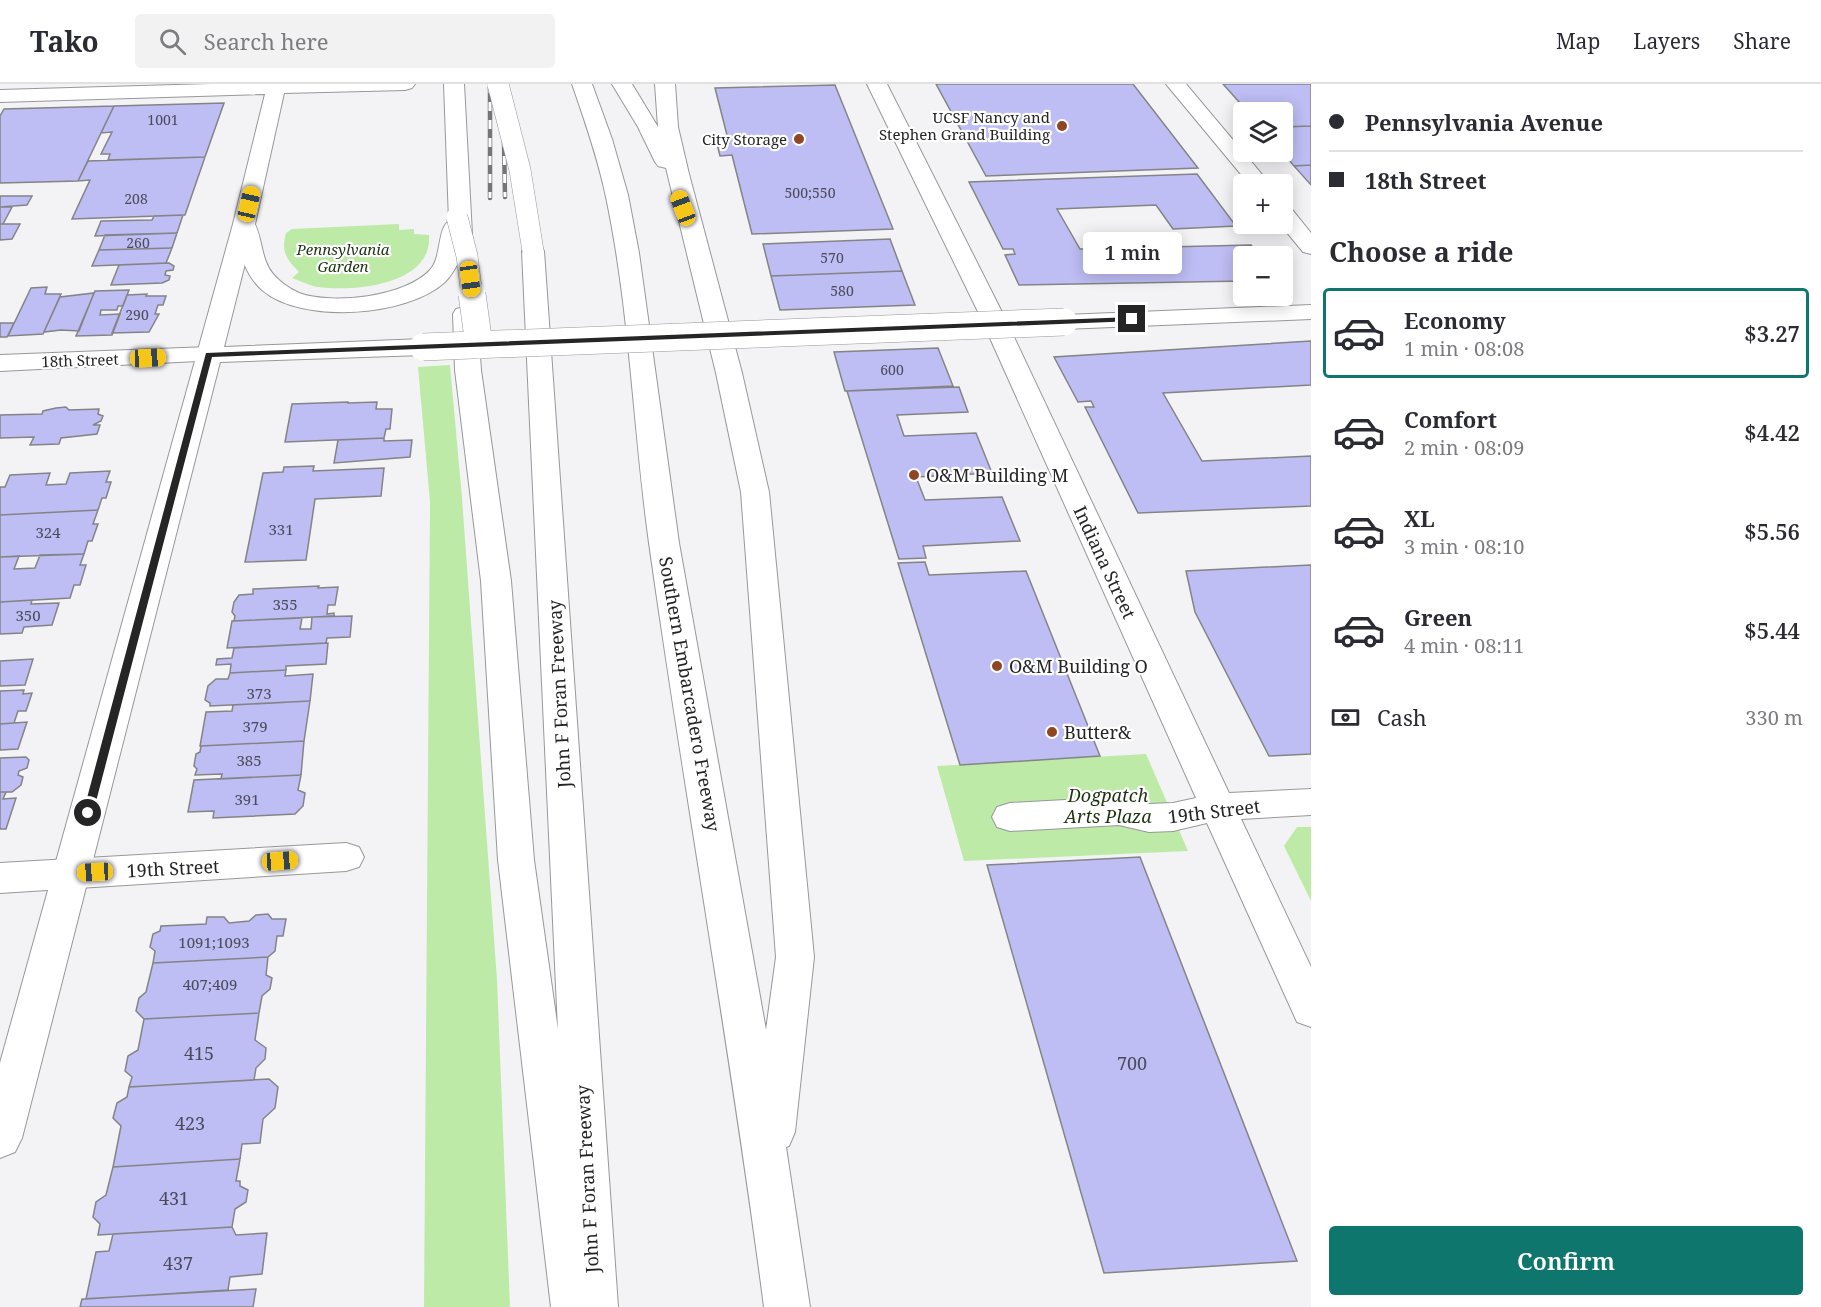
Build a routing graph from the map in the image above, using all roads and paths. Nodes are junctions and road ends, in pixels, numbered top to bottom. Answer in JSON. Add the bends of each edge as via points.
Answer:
{"nodes":[{"id":1,"x":405,"y":84,"type":"edge"},
{"id":2,"x":440,"y":84,"type":"edge"},
{"id":3,"x":454,"y":84,"type":"edge"},
{"id":4,"x":498,"y":84,"type":"edge"},
{"id":5,"x":582,"y":84,"type":"edge"},
{"id":6,"x":622,"y":84,"type":"edge"},
{"id":7,"x":665,"y":84,"type":"edge"},
{"id":8,"x":877,"y":84,"type":"edge"},
{"id":9,"x":1176,"y":84,"type":"edge"},
{"id":10,"x":276,"y":86,"type":"edge"},
{"id":11,"x":0,"y":96,"type":"edge"},
{"id":12,"x":1252,"y":174,"type":"edge"},
{"id":13,"x":457,"y":218,"type":"junction"},
{"id":14,"x":244,"y":224,"type":"junction"},
{"id":15,"x":1293,"y":225,"type":"edge"},
{"id":16,"x":1311,"y":247,"type":"edge"},
{"id":17,"x":1311,"y":312,"type":"edge"},
{"id":18,"x":716,"y":336,"type":"junction"},
{"id":19,"x":479,"y":345,"type":"junction"},
{"id":20,"x":209,"y":355,"type":"junction"},
{"id":21,"x":0,"y":363,"type":"edge"},
{"id":22,"x":1311,"y":802,"type":"edge"},
{"id":23,"x":1217,"y":807,"type":"junction"},
{"id":24,"x":1010,"y":817,"type":"dead end"},
{"id":25,"x":346,"y":857,"type":"dead end"},
{"id":26,"x":72,"y":873,"type":"junction"},
{"id":27,"x":0,"y":878,"type":"edge"},
{"id":28,"x":1311,"y":1010,"type":"edge"},
{"id":29,"x":0,"y":1138,"type":"edge"},
{"id":30,"x":769,"y":1169,"type":"junction"},
{"id":31,"x":574,"y":1307,"type":"edge"},
{"id":32,"x":595,"y":1307,"type":"edge"},
{"id":33,"x":788,"y":1307,"type":"edge"}],
"edges":[{"from":1,"to":10,"type":"main road"},
{"from":2,"to":13,"type":"main road"},
{"from":3,"to":31,"type":"main road","via":[[468,370],[496,581],[516,860]]},
{"from":4,"to":32,"type":"main road","name":"John F Foran Freeway","bridge":true,"via":[[520,170],[532,251]]},
{"from":5,"to":30,"type":"main road","name":"Southern Embarcadero Freeway","via":[[608,158],[627,247],[664,539]]},
{"from":6,"to":18,"type":"main road","via":[[648,128],[690,226]]},
{"from":7,"to":30,"type":"main road","via":[[668,127],[678,174],[755,492],[764,582],[795,957]]},
{"from":8,"to":23,"type":"main road","name":"Indiana Street","via":[[993,318]]},
{"from":9,"to":12,"type":"main road"},
{"from":10,"to":11,"type":"main road"},
{"from":10,"to":14,"type":"main road"},
{"from":13,"to":14,"type":"main road","via":[[447,265],[436,279],[384,301],[352,305],[317,304],[291,298],[274,287],[261,275]]},
{"from":13,"to":19,"type":"main road","bridge":true,"via":[[467,256]]},
{"from":14,"to":20,"type":"main road"},
{"from":15,"to":16,"type":"main road"},
{"from":17,"to":18,"type":"main road","name":"18th Street","bridge":true},
{"from":18,"to":19,"type":"main road","name":"18th Street","bridge":true},
{"from":19,"to":20,"type":"main road","name":"18th Street","bridge":true},
{"from":20,"to":21,"type":"main road","name":"18th Street"},
{"from":20,"to":26,"type":"main road"},
{"from":22,"to":23,"type":"main road","name":"19th Street"},
{"from":23,"to":24,"type":"main road","name":"19th Street","via":[[1173,817],[1149,818],[1119,811]]},
{"from":23,"to":28,"type":"main road","name":"Indiana Street"},
{"from":25,"to":26,"type":"main road","name":"19th Street"},
{"from":26,"to":27,"type":"main road","name":"19th Street"},
{"from":26,"to":29,"type":"main road"},
{"from":30,"to":33,"type":"main road","name":"Southern Embarcadero Freeway"}]}
